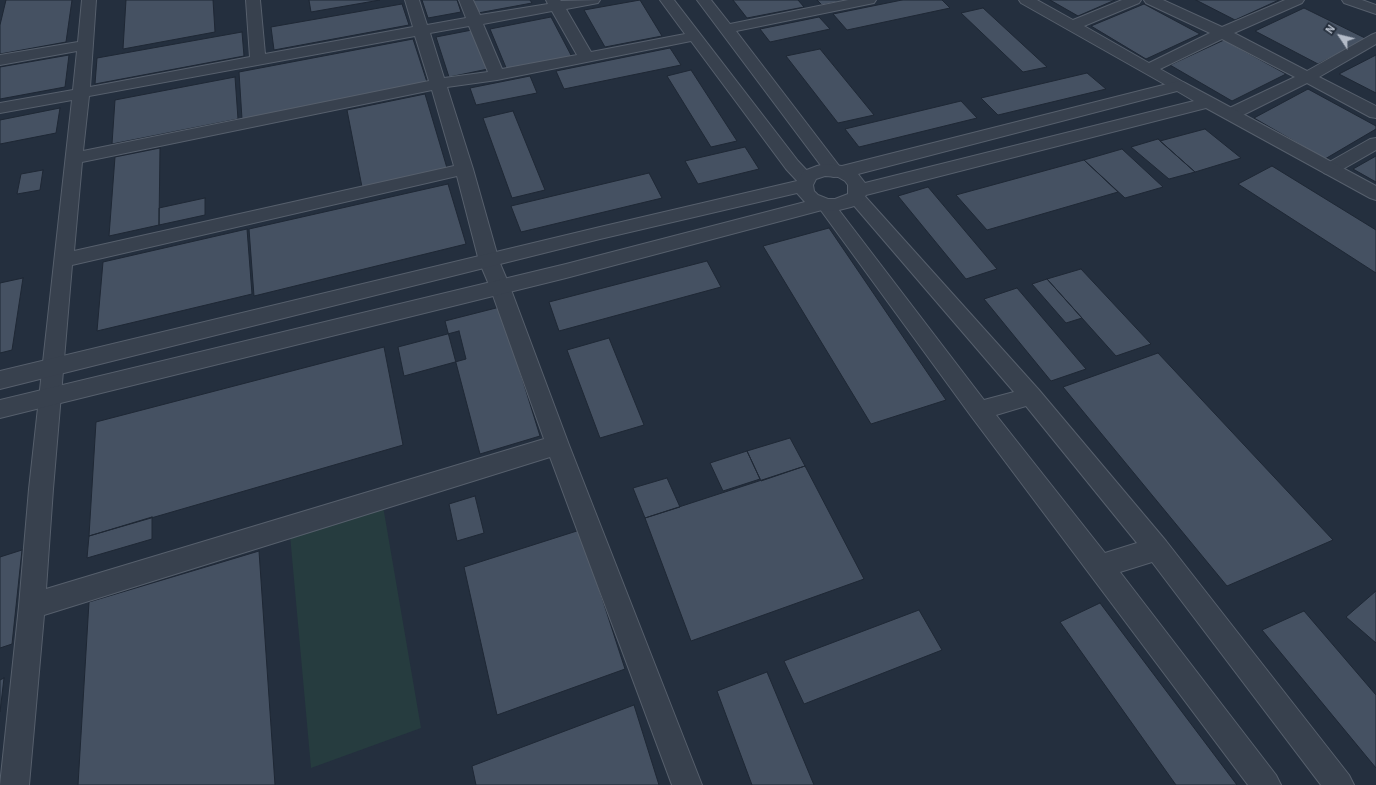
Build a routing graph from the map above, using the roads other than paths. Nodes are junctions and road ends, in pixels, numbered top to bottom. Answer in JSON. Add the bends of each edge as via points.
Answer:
{"nodes":[{"id":1,"x":89,"y":0,"type":"edge"},
{"id":2,"x":253,"y":0,"type":"edge"},
{"id":3,"x":412,"y":0,"type":"edge"},
{"id":4,"x":466,"y":0,"type":"edge"},
{"id":5,"x":593,"y":0,"type":"edge"},
{"id":6,"x":667,"y":0,"type":"edge"},
{"id":7,"x":704,"y":0,"type":"edge"},
{"id":8,"x":869,"y":0,"type":"edge"},
{"id":9,"x":1026,"y":0,"type":"edge"},
{"id":10,"x":1134,"y":0,"type":"edge"},
{"id":11,"x":1151,"y":0,"type":"edge"},
{"id":12,"x":1297,"y":0,"type":"edge"},
{"id":13,"x":1349,"y":0,"type":"edge"},
{"id":14,"x":555,"y":3,"type":"edge"},
{"id":15,"x":1376,"y":10,"type":"edge"},
{"id":16,"x":475,"y":20,"type":"junction"},
{"id":17,"x":1072,"y":26,"type":"junction"},
{"id":18,"x":726,"y":29,"type":"junction"},
{"id":19,"x":422,"y":30,"type":"junction"},
{"id":20,"x":1221,"y":33,"type":"junction"},
{"id":21,"x":695,"y":36,"type":"junction"},
{"id":22,"x":1376,"y":38,"type":"edge"},
{"id":23,"x":85,"y":45,"type":"junction"},
{"id":24,"x":586,"y":57,"type":"junction"},
{"id":25,"x":0,"y":60,"type":"edge"},
{"id":26,"x":258,"y":60,"type":"junction"},
{"id":27,"x":1148,"y":69,"type":"junction"},
{"id":28,"x":497,"y":74,"type":"junction"},
{"id":29,"x":1307,"y":77,"type":"junction"},
{"id":30,"x":438,"y":84,"type":"junction"},
{"id":31,"x":1179,"y":86,"type":"junction"},
{"id":32,"x":81,"y":93,"type":"junction"},
{"id":33,"x":1209,"y":102,"type":"junction"},
{"id":34,"x":0,"y":108,"type":"edge"},
{"id":35,"x":1376,"y":113,"type":"edge"},
{"id":36,"x":1231,"y":114,"type":"junction"},
{"id":37,"x":1376,"y":143,"type":"edge"},
{"id":38,"x":74,"y":158,"type":"junction"},
{"id":39,"x":464,"y":169,"type":"junction"},
{"id":40,"x":1330,"y":169,"type":"junction"},
{"id":41,"x":838,"y":172,"type":"junction"},
{"id":42,"x":805,"y":183,"type":"junction"},
{"id":43,"x":857,"y":194,"type":"junction"},
{"id":44,"x":1376,"y":194,"type":"edge"},
{"id":45,"x":824,"y":204,"type":"junction"},
{"id":46,"x":63,"y":260,"type":"junction"},
{"id":47,"x":489,"y":261,"type":"junction"},
{"id":48,"x":500,"y":287,"type":"junction"},
{"id":49,"x":52,"y":367,"type":"junction"},
{"id":50,"x":0,"y":380,"type":"edge"},
{"id":51,"x":50,"y":396,"type":"junction"},
{"id":52,"x":1031,"y":396,"type":"junction"},
{"id":53,"x":0,"y":409,"type":"edge"},
{"id":54,"x":979,"y":410,"type":"junction"},
{"id":55,"x":557,"y":445,"type":"junction"},
{"id":56,"x":1157,"y":549,"type":"junction"},
{"id":57,"x":1100,"y":566,"type":"junction"},
{"id":58,"x":32,"y":606,"type":"junction"},
{"id":59,"x":14,"y":785,"type":"edge"},
{"id":60,"x":687,"y":785,"type":"edge"},
{"id":61,"x":1266,"y":785,"type":"edge"},
{"id":62,"x":1339,"y":785,"type":"edge"}],
"edges":[{"from":1,"to":23,"type":"street"},
{"from":2,"to":26,"type":"street"},
{"from":3,"to":19,"type":"street"},
{"from":4,"to":16,"type":"street"},
{"from":5,"to":14,"type":"street"},
{"from":6,"to":21,"type":"street"},
{"from":7,"to":18,"type":"street"},
{"from":8,"to":18,"type":"street"},
{"from":9,"to":17,"type":"street"},
{"from":10,"to":17,"type":"street"},
{"from":11,"to":20,"type":"street"},
{"from":12,"to":20,"type":"street"},
{"from":13,"to":15,"type":"street"},
{"from":14,"to":16,"type":"street"},
{"from":14,"to":24,"type":"street"},
{"from":16,"to":19,"type":"street"},
{"from":16,"to":28,"type":"street"},
{"from":17,"to":27,"type":"street"},
{"from":18,"to":41,"type":"street"},
{"from":19,"to":26,"type":"street"},
{"from":19,"to":30,"type":"street"},
{"from":20,"to":27,"type":"street"},
{"from":20,"to":29,"type":"street"},
{"from":21,"to":24,"type":"street"},
{"from":21,"to":42,"type":"street"},
{"from":22,"to":29,"type":"street"},
{"from":23,"to":25,"type":"street"},
{"from":23,"to":32,"type":"street"},
{"from":24,"to":28,"type":"street"},
{"from":26,"to":32,"type":"street"},
{"from":27,"to":31,"type":"street"},
{"from":28,"to":30,"type":"street"},
{"from":29,"to":35,"type":"street"},
{"from":29,"to":36,"type":"street"},
{"from":30,"to":38,"type":"street"},
{"from":30,"to":39,"type":"street"},
{"from":31,"to":33,"type":"street"},
{"from":31,"to":41,"type":"street"},
{"from":32,"to":34,"type":"street"},
{"from":32,"to":38,"type":"street"},
{"from":33,"to":36,"type":"street"},
{"from":33,"to":43,"type":"street"},
{"from":36,"to":40,"type":"street"},
{"from":37,"to":40,"type":"street"},
{"from":38,"to":46,"type":"street"},
{"from":39,"to":46,"type":"street"},
{"from":39,"to":47,"type":"street"},
{"from":40,"to":44,"type":"street"},
{"from":41,"to":42,"type":"street","via":[[817,172]]},
{"from":41,"to":43,"type":"street","via":[[854,180],[857,184]]},
{"from":42,"to":45,"type":"street","via":[[809,196]]},
{"from":42,"to":47,"type":"street"},
{"from":43,"to":45,"type":"street","via":[[851,201],[843,204]]},
{"from":43,"to":52,"type":"street"},
{"from":45,"to":48,"type":"street"},
{"from":45,"to":54,"type":"street"},
{"from":46,"to":49,"type":"street"},
{"from":47,"to":48,"type":"street"},
{"from":47,"to":49,"type":"street"},
{"from":48,"to":51,"type":"street"},
{"from":48,"to":55,"type":"street"},
{"from":49,"to":50,"type":"street"},
{"from":49,"to":51,"type":"street"},
{"from":51,"to":53,"type":"street"},
{"from":51,"to":58,"type":"street"},
{"from":52,"to":54,"type":"street"},
{"from":52,"to":56,"type":"street"},
{"from":54,"to":57,"type":"street"},
{"from":55,"to":58,"type":"street"},
{"from":55,"to":60,"type":"street"},
{"from":56,"to":57,"type":"street"},
{"from":56,"to":62,"type":"street"},
{"from":57,"to":61,"type":"street"},
{"from":58,"to":59,"type":"street"}]}
